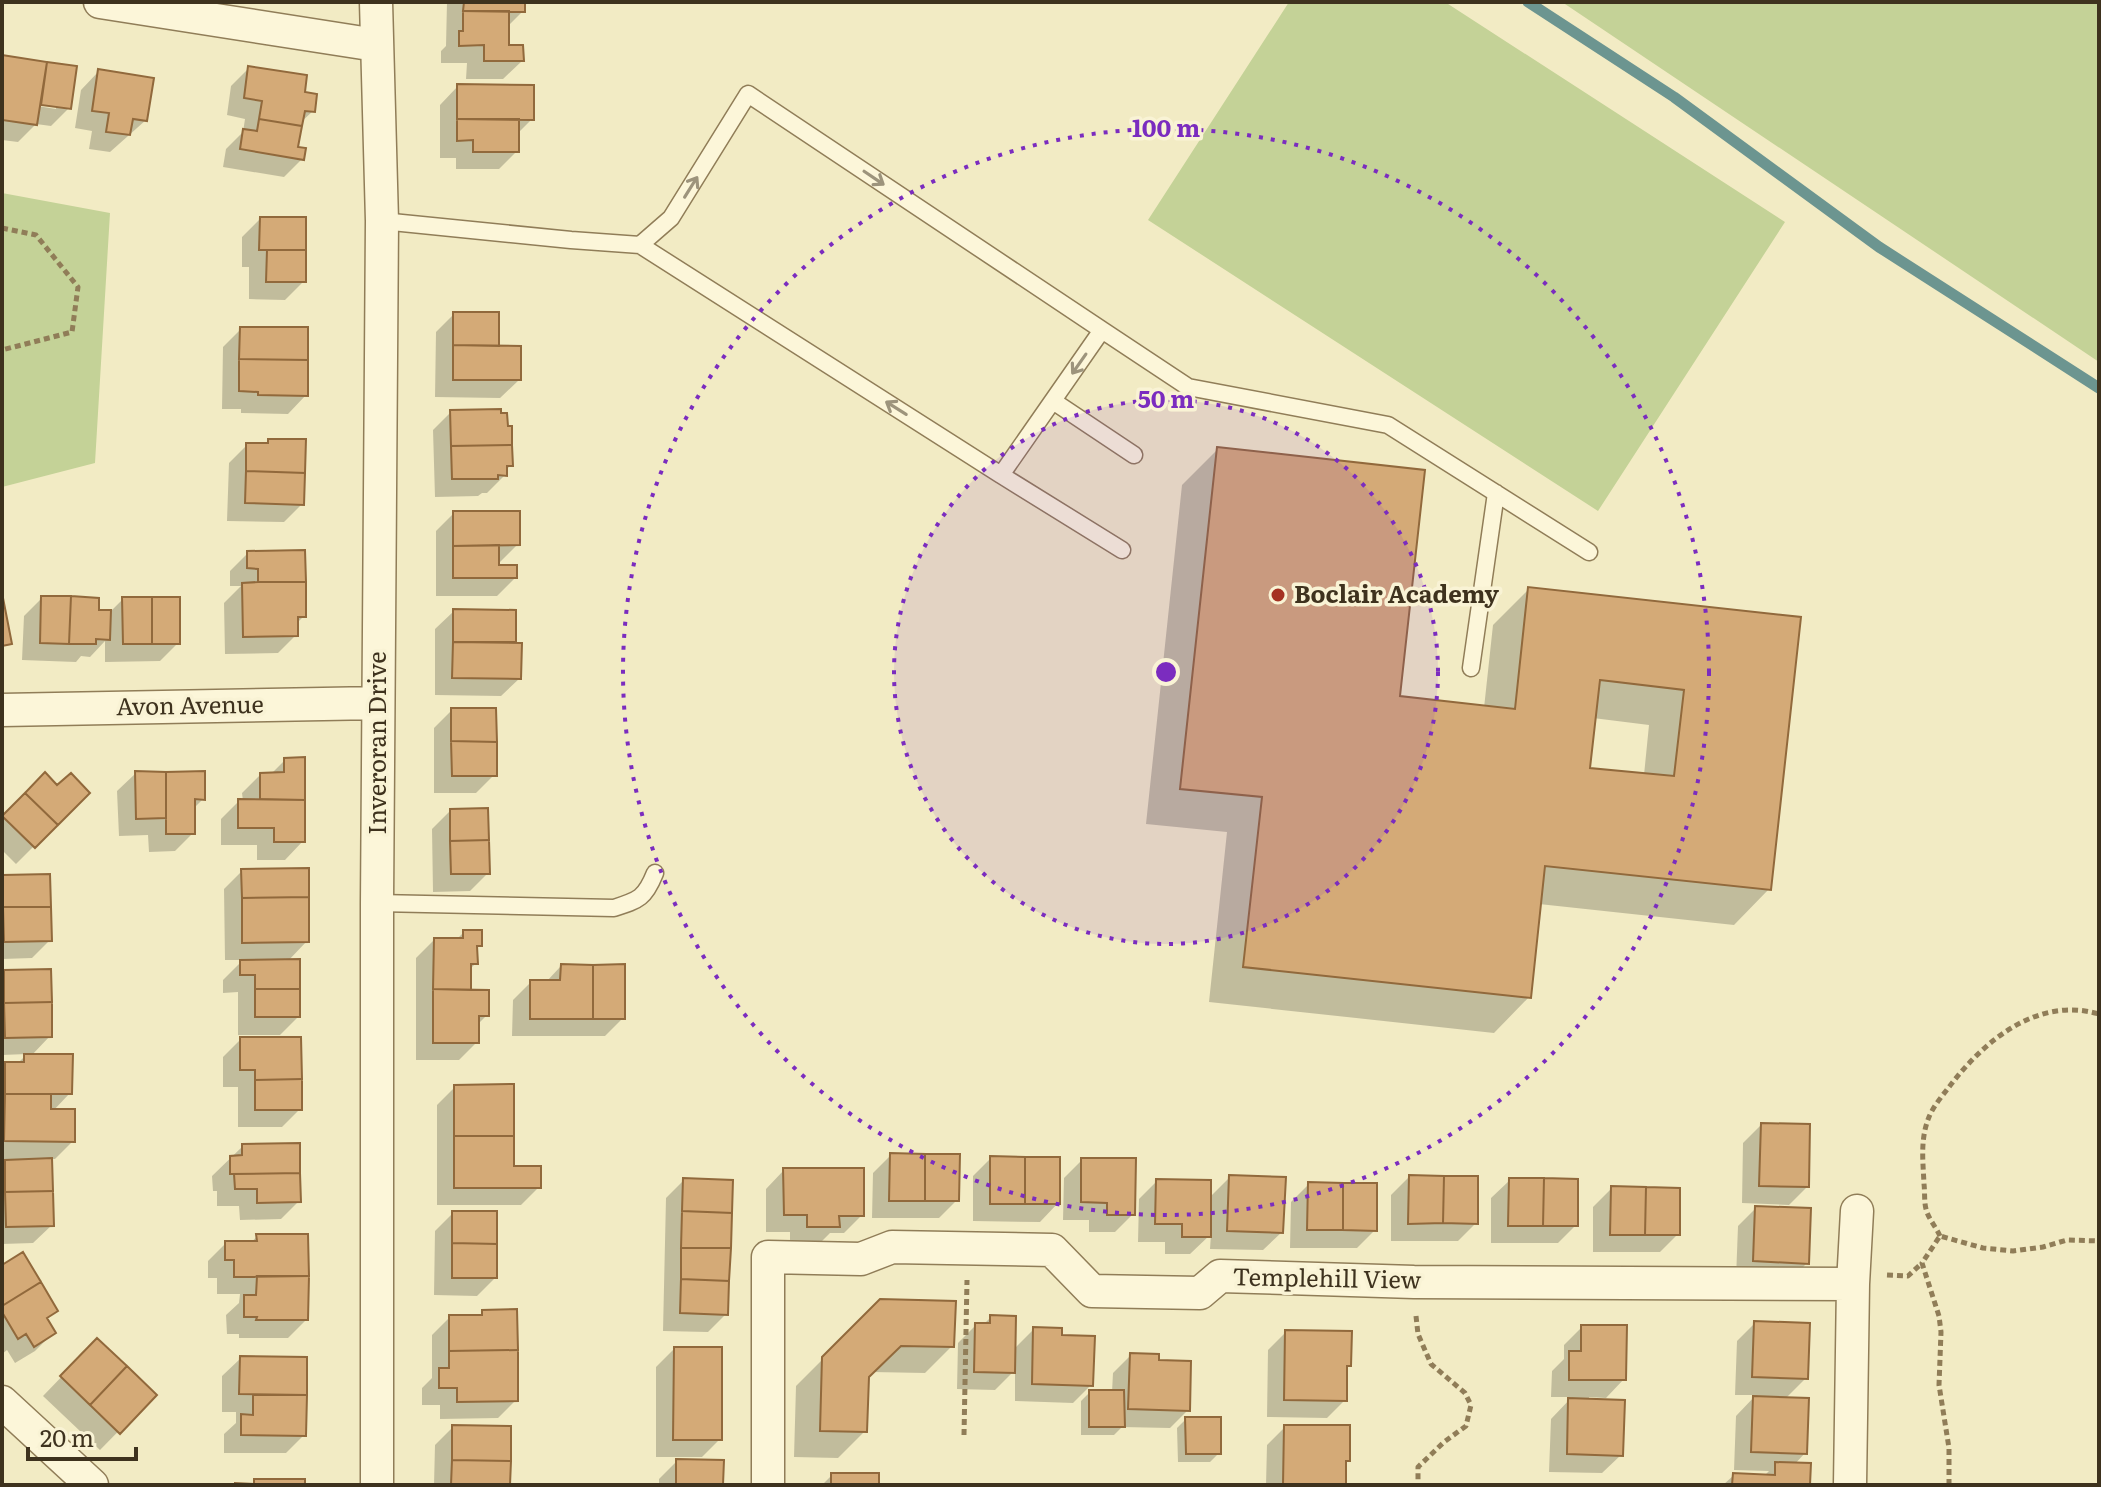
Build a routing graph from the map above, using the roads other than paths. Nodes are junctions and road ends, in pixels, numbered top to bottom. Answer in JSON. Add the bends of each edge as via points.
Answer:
{"nodes":[{"id":1,"x":100,"y":2,"type":"edge"},
{"id":2,"x":376,"y":2,"type":"edge"},
{"id":3,"x":376,"y":45,"type":"junction"},
{"id":4,"x":382,"y":221,"type":"junction"},
{"id":5,"x":640,"y":245,"type":"junction"},
{"id":6,"x":1102,"y":330,"type":"junction"},
{"id":7,"x":1053,"y":401,"type":"junction"},
{"id":8,"x":1134,"y":455,"type":"dead end"},
{"id":9,"x":1001,"y":475,"type":"junction"},
{"id":10,"x":1496,"y":493,"type":"junction"},
{"id":11,"x":1122,"y":550,"type":"dead end"},
{"id":12,"x":1589,"y":552,"type":"dead end"},
{"id":13,"x":1471,"y":668,"type":"dead end"},
{"id":14,"x":378,"y":703,"type":"junction"},
{"id":15,"x":2,"y":710,"type":"edge"},
{"id":16,"x":655,"y":873,"type":"dead end"},
{"id":17,"x":377,"y":903,"type":"junction"},
{"id":18,"x":1857,"y":1211,"type":"dead end"},
{"id":19,"x":1853,"y":1284,"type":"junction"},
{"id":20,"x":2,"y":1402,"type":"edge"},
{"id":21,"x":92,"y":1485,"type":"edge"},
{"id":22,"x":377,"y":1485,"type":"edge"},
{"id":23,"x":768,"y":1485,"type":"edge"},
{"id":24,"x":1850,"y":1485,"type":"edge"}],
"edges":[{"from":1,"to":3,"type":"street"},
{"from":2,"to":3,"type":"street","name":"Inveroran Drive"},
{"from":3,"to":4,"type":"street","name":"Inveroran Drive"},
{"from":4,"to":5,"type":"lane"},
{"from":4,"to":14,"type":"street","name":"Inveroran Drive"},
{"from":5,"to":6,"type":"lane","one_way":true,"via":[[671,218],[748,94]]},
{"from":9,"to":5,"type":"lane","one_way":true},
{"from":6,"to":7,"type":"lane","one_way":true},
{"from":6,"to":10,"type":"lane","via":[[1188,387],[1388,425]]},
{"from":7,"to":8,"type":"lane"},
{"from":7,"to":9,"type":"lane"},
{"from":9,"to":11,"type":"lane"},
{"from":10,"to":12,"type":"lane"},
{"from":10,"to":13,"type":"lane"},
{"from":14,"to":15,"type":"street","name":"Avon Avenue"},
{"from":14,"to":17,"type":"street","name":"Inveroran Drive"},
{"from":16,"to":17,"type":"lane","via":[[637,901],[614,908]]},
{"from":17,"to":22,"type":"street","name":"Inveroran Drive"},
{"from":18,"to":19,"type":"street"},
{"from":19,"to":23,"type":"street","name":"Templehill View","via":[[1220,1276],[1200,1293],[1092,1291],[1052,1250],[892,1247],[861,1259],[768,1257]]},
{"from":19,"to":24,"type":"street"},
{"from":20,"to":21,"type":"street"}]}
